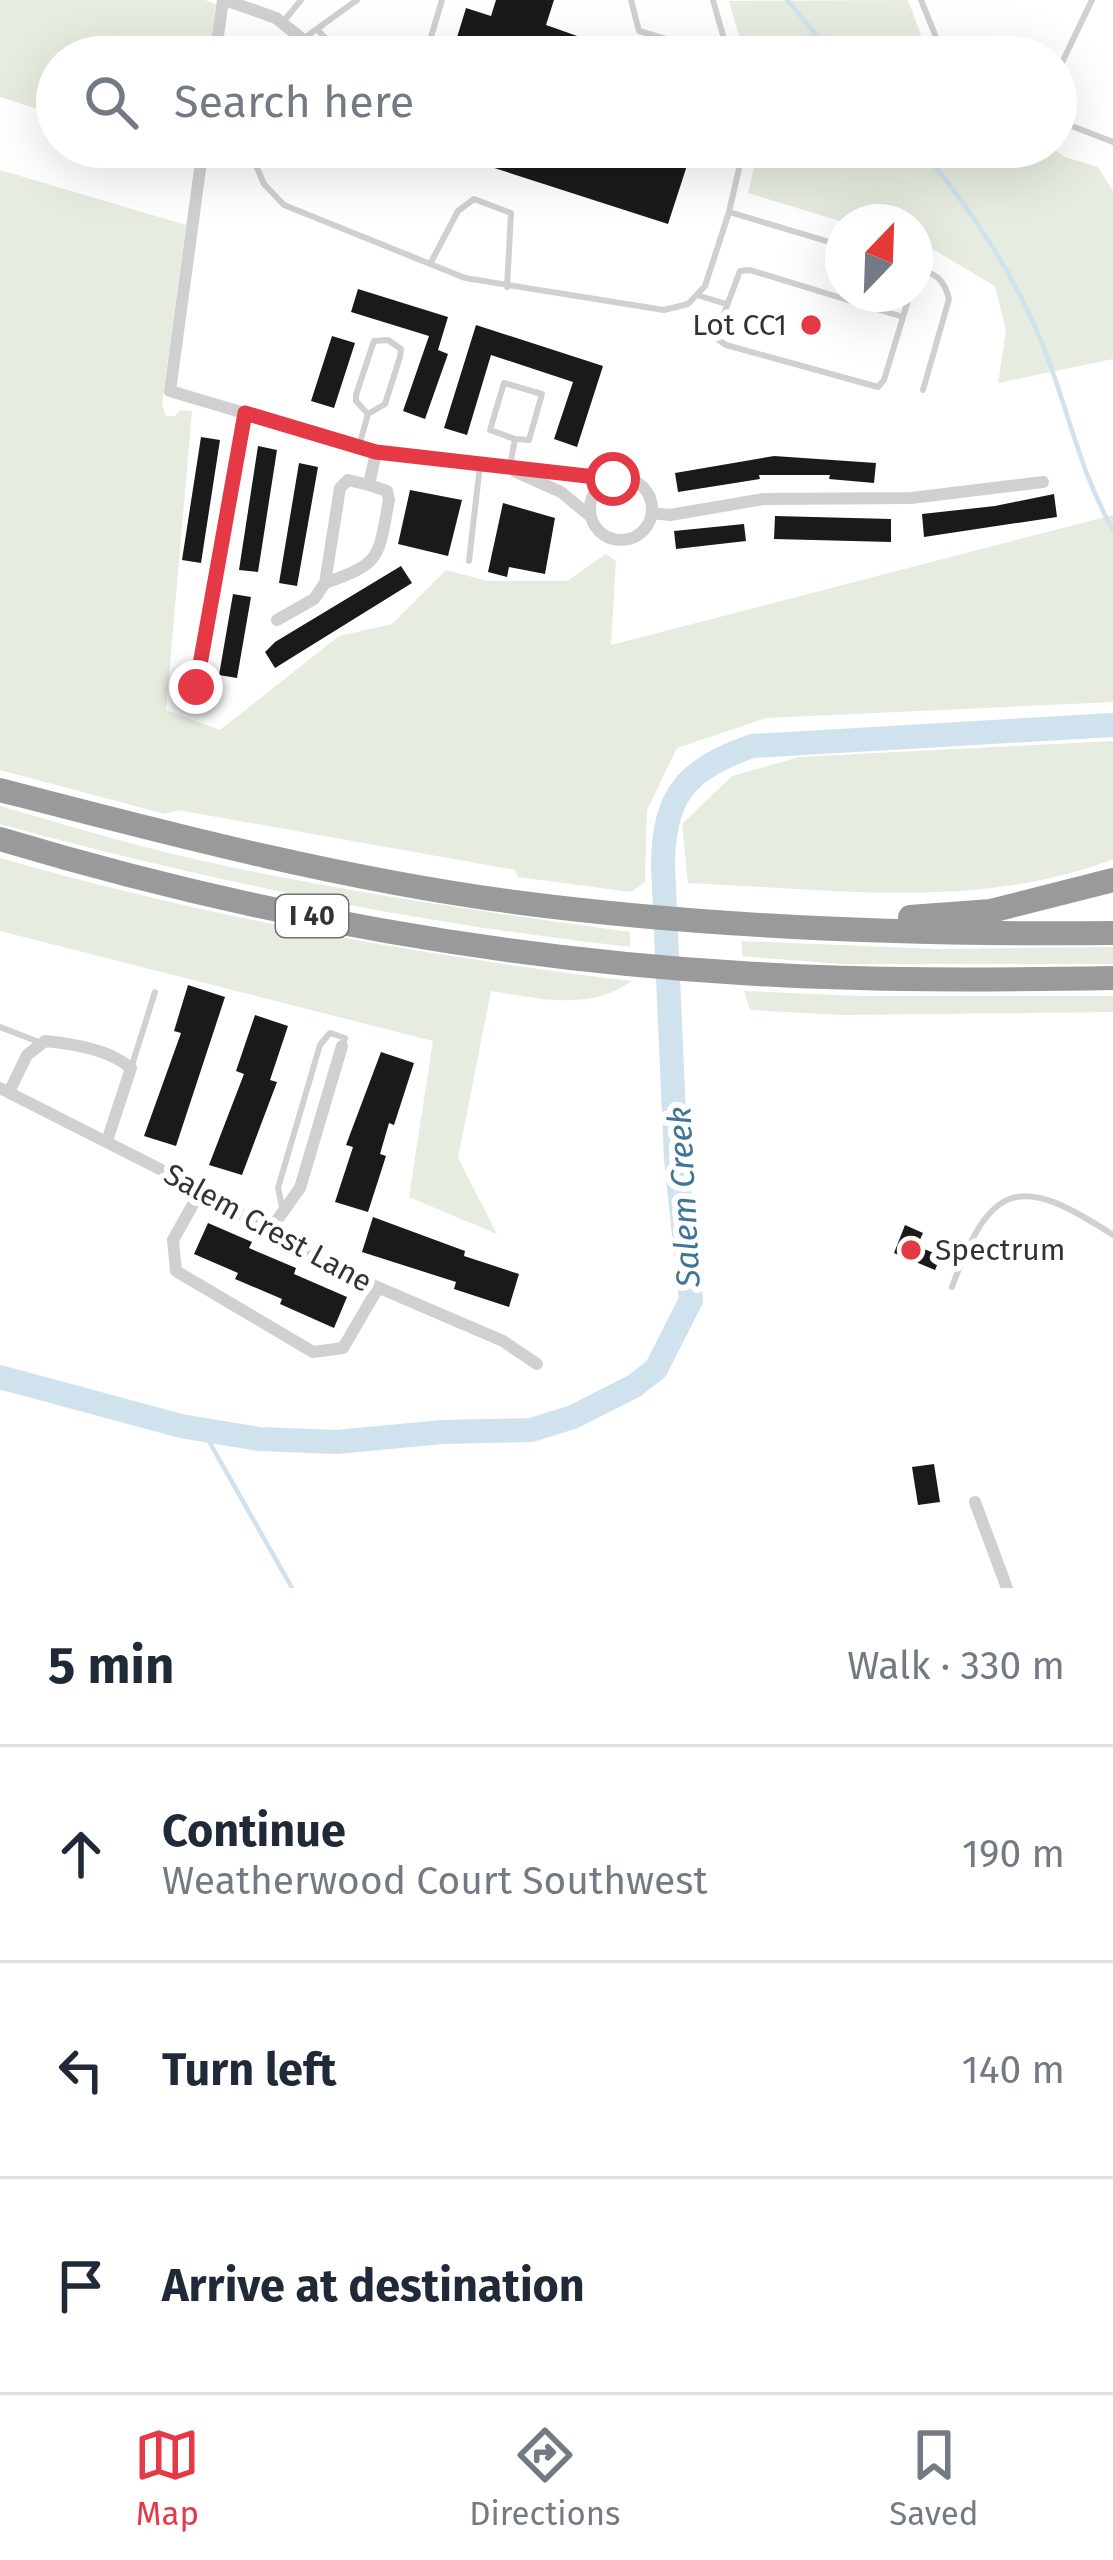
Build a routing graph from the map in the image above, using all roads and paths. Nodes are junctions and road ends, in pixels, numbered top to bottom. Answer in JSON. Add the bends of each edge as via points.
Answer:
{"nodes":[{"id":1,"x":224,"y":0,"type":"edge"},
{"id":2,"x":271,"y":0,"type":"edge"},
{"id":3,"x":302,"y":0,"type":"edge"},
{"id":4,"x":357,"y":0,"type":"edge"},
{"id":5,"x":442,"y":0,"type":"edge"},
{"id":6,"x":631,"y":0,"type":"edge"},
{"id":7,"x":713,"y":0,"type":"edge"},
{"id":8,"x":921,"y":0,"type":"edge"},
{"id":9,"x":1092,"y":0,"type":"edge"},
{"id":10,"x":262,"y":13,"type":"junction"},
{"id":11,"x":283,"y":22,"type":"junction"},
{"id":12,"x":318,"y":30,"type":"junction"},
{"id":13,"x":218,"y":36,"type":"edge"},
{"id":14,"x":299,"y":36,"type":"edge"},
{"id":15,"x":307,"y":36,"type":"edge"},
{"id":16,"x":323,"y":36,"type":"edge"},
{"id":17,"x":431,"y":36,"type":"edge"},
{"id":18,"x":656,"y":36,"type":"edge"},
{"id":19,"x":722,"y":36,"type":"edge"},
{"id":20,"x":936,"y":36,"type":"edge"},
{"id":21,"x":1075,"y":36,"type":"edge"},
{"id":22,"x":1077,"y":128,"type":"edge"},
{"id":23,"x":1113,"y":142,"type":"edge"},
{"id":24,"x":200,"y":168,"type":"edge"},
{"id":25,"x":257,"y":168,"type":"edge"},
{"id":26,"x":739,"y":168,"type":"edge"},
{"id":27,"x":729,"y":212,"type":"junction"},
{"id":28,"x":825,"y":241,"type":"edge"},
{"id":29,"x":430,"y":264,"type":"junction"},
{"id":30,"x":933,"y":274,"type":"edge"},
{"id":31,"x":507,"y":287,"type":"junction"},
{"id":32,"x":697,"y":295,"type":"junction"},
{"id":33,"x":726,"y":304,"type":"junction"},
{"id":34,"x":905,"y":312,"type":"edge"},
{"id":35,"x":903,"y":317,"type":"junction"},
{"id":36,"x":923,"y":390,"type":"dead end"},
{"id":37,"x":245,"y":413,"type":"junction"},
{"id":38,"x":368,"y":415,"type":"junction"},
{"id":39,"x":515,"y":439,"type":"junction"},
{"id":40,"x":358,"y":446,"type":"junction"},
{"id":41,"x":376,"y":452,"type":"junction"},
{"id":42,"x":481,"y":466,"type":"junction"},
{"id":43,"x":509,"y":469,"type":"junction"},
{"id":44,"x":613,"y":479,"type":"junction"},
{"id":45,"x":1043,"y":482,"type":"dead end"},
{"id":46,"x":369,"y":485,"type":"junction"},
{"id":47,"x":652,"y":513,"type":"junction"},
{"id":48,"x":591,"y":517,"type":"junction"},
{"id":49,"x":470,"y":561,"type":"dead end"},
{"id":50,"x":325,"y":583,"type":"junction"},
{"id":51,"x":277,"y":620,"type":"dead end"},
{"id":52,"x":196,"y":687,"type":"dead end"},
{"id":53,"x":0,"y":790,"type":"edge"},
{"id":54,"x":0,"y":839,"type":"edge"},
{"id":55,"x":1113,"y":880,"type":"edge"},
{"id":56,"x":741,"y":923,"type":"junction"},
{"id":57,"x":1113,"y":932,"type":"edge"},
{"id":58,"x":1113,"y":978,"type":"edge"},
{"id":59,"x":154,"y":992,"type":"dead end"},
{"id":60,"x":0,"y":1028,"type":"edge"},
{"id":61,"x":42,"y":1043,"type":"junction"},
{"id":62,"x":342,"y":1046,"type":"joint"},
{"id":63,"x":131,"y":1068,"type":"junction"},
{"id":64,"x":5,"y":1090,"type":"edge"},
{"id":65,"x":107,"y":1141,"type":"junction"},
{"id":66,"x":201,"y":1190,"type":"junction"},
{"id":67,"x":284,"y":1210,"type":"junction"},
{"id":68,"x":270,"y":1230,"type":"junction"},
{"id":69,"x":1113,"y":1235,"type":"edge"},
{"id":70,"x":952,"y":1287,"type":"dead end"},
{"id":71,"x":378,"y":1288,"type":"junction"},
{"id":72,"x":537,"y":1364,"type":"dead end"},
{"id":73,"x":975,"y":1502,"type":"dead end"},
{"id":74,"x":1007,"y":1588,"type":"edge"}],
"edges":[{"from":1,"to":10,"type":"street"},
{"from":1,"to":13,"type":"street"},
{"from":2,"to":10,"type":"lane"},
{"from":3,"to":11,"type":"lane"},
{"from":4,"to":12,"type":"lane"},
{"from":5,"to":17,"type":"lane"},
{"from":6,"to":18,"type":"lane","via":[[639,31]]},
{"from":7,"to":19,"type":"lane"},
{"from":8,"to":20,"type":"lane"},
{"from":9,"to":21,"type":"lane"},
{"from":10,"to":11,"type":"street"},
{"from":11,"to":14,"type":"street"},
{"from":12,"to":15,"type":"lane"},
{"from":12,"to":16,"type":"lane"},
{"from":22,"to":23,"type":"lane"},
{"from":24,"to":37,"type":"street","via":[[170,391]]},
{"from":25,"to":29,"type":"lane","via":[[284,205]]},
{"from":26,"to":27,"type":"lane"},
{"from":27,"to":28,"type":"lane"},
{"from":27,"to":32,"type":"lane"},
{"from":29,"to":31,"type":"lane"},
{"from":29,"to":31,"type":"lane","via":[[465,202],[489,203],[514,222]]},
{"from":30,"to":36,"type":"lane","via":[[949,299]]},
{"from":31,"to":32,"type":"lane","via":[[664,310]]},
{"from":32,"to":33,"type":"lane"},
{"from":33,"to":35,"type":"lane","via":[[734,278],[750,270]]},
{"from":33,"to":35,"type":"lane","via":[[717,332],[726,345],[870,388],[884,380]]},
{"from":34,"to":35,"type":"lane"},
{"from":37,"to":40,"type":"street"},
{"from":37,"to":52,"type":"street"},
{"from":38,"to":38,"type":"lane","via":[[356,394],[374,341],[388,340],[400,357],[382,409]]},
{"from":38,"to":40,"type":"lane"},
{"from":39,"to":39,"type":"lane","via":[[490,430],[504,383],[542,394],[529,440]]},
{"from":39,"to":43,"type":"lane"},
{"from":40,"to":41,"type":"street"},
{"from":41,"to":42,"type":"street"},
{"from":41,"to":46,"type":"street"},
{"from":42,"to":43,"type":"street"},
{"from":42,"to":49,"type":"lane"},
{"from":43,"to":44,"type":"street"},
{"from":43,"to":48,"type":"street"},
{"from":44,"to":47,"type":"street","via":[[642,486]]},
{"from":44,"to":48,"type":"street","via":[[597,489]]},
{"from":45,"to":47,"type":"street"},
{"from":46,"to":50,"type":"street","via":[[348,480],[340,488]]},
{"from":46,"to":50,"type":"street","via":[[389,500],[378,556]]},
{"from":47,"to":48,"type":"street","via":[[642,532],[623,540],[603,534]]},
{"from":50,"to":51,"type":"street"},
{"from":53,"to":56,"type":"highway","number":"I 40","via":[[255,856],[513,902]]},
{"from":54,"to":58,"type":"highway","number":"I 40","via":[[321,918],[556,956],[743,973]]},
{"from":55,"to":56,"type":"highway","via":[[955,915],[782,914]]},
{"from":56,"to":57,"type":"highway","number":"I 40"},
{"from":59,"to":63,"type":"lane"},
{"from":60,"to":61,"type":"lane"},
{"from":61,"to":63,"type":"street","via":[[75,1044]]},
{"from":61,"to":64,"type":"street"},
{"from":62,"to":67,"type":"street","via":[[300,1188]]},
{"from":62,"to":67,"type":"lane","via":[[345,1037],[330,1033],[320,1045],[278,1188]]},
{"from":63,"to":65,"type":"street"},
{"from":64,"to":65,"type":"street","name":"Salem Crest Lane"},
{"from":65,"to":66,"type":"street","name":"Salem Crest Lane"},
{"from":66,"to":68,"type":"street","name":"Salem Crest Lane"},
{"from":66,"to":71,"type":"street","via":[[172,1240],[176,1271],[313,1352],[343,1348]]},
{"from":67,"to":68,"type":"street"},
{"from":68,"to":71,"type":"street","name":"Salem Crest Lane"},
{"from":69,"to":70,"type":"lane","via":[[1044,1196],[1010,1198],[977,1225]]},
{"from":71,"to":72,"type":"street","name":"Salem Crest Lane"},
{"from":73,"to":74,"type":"street"}]}
